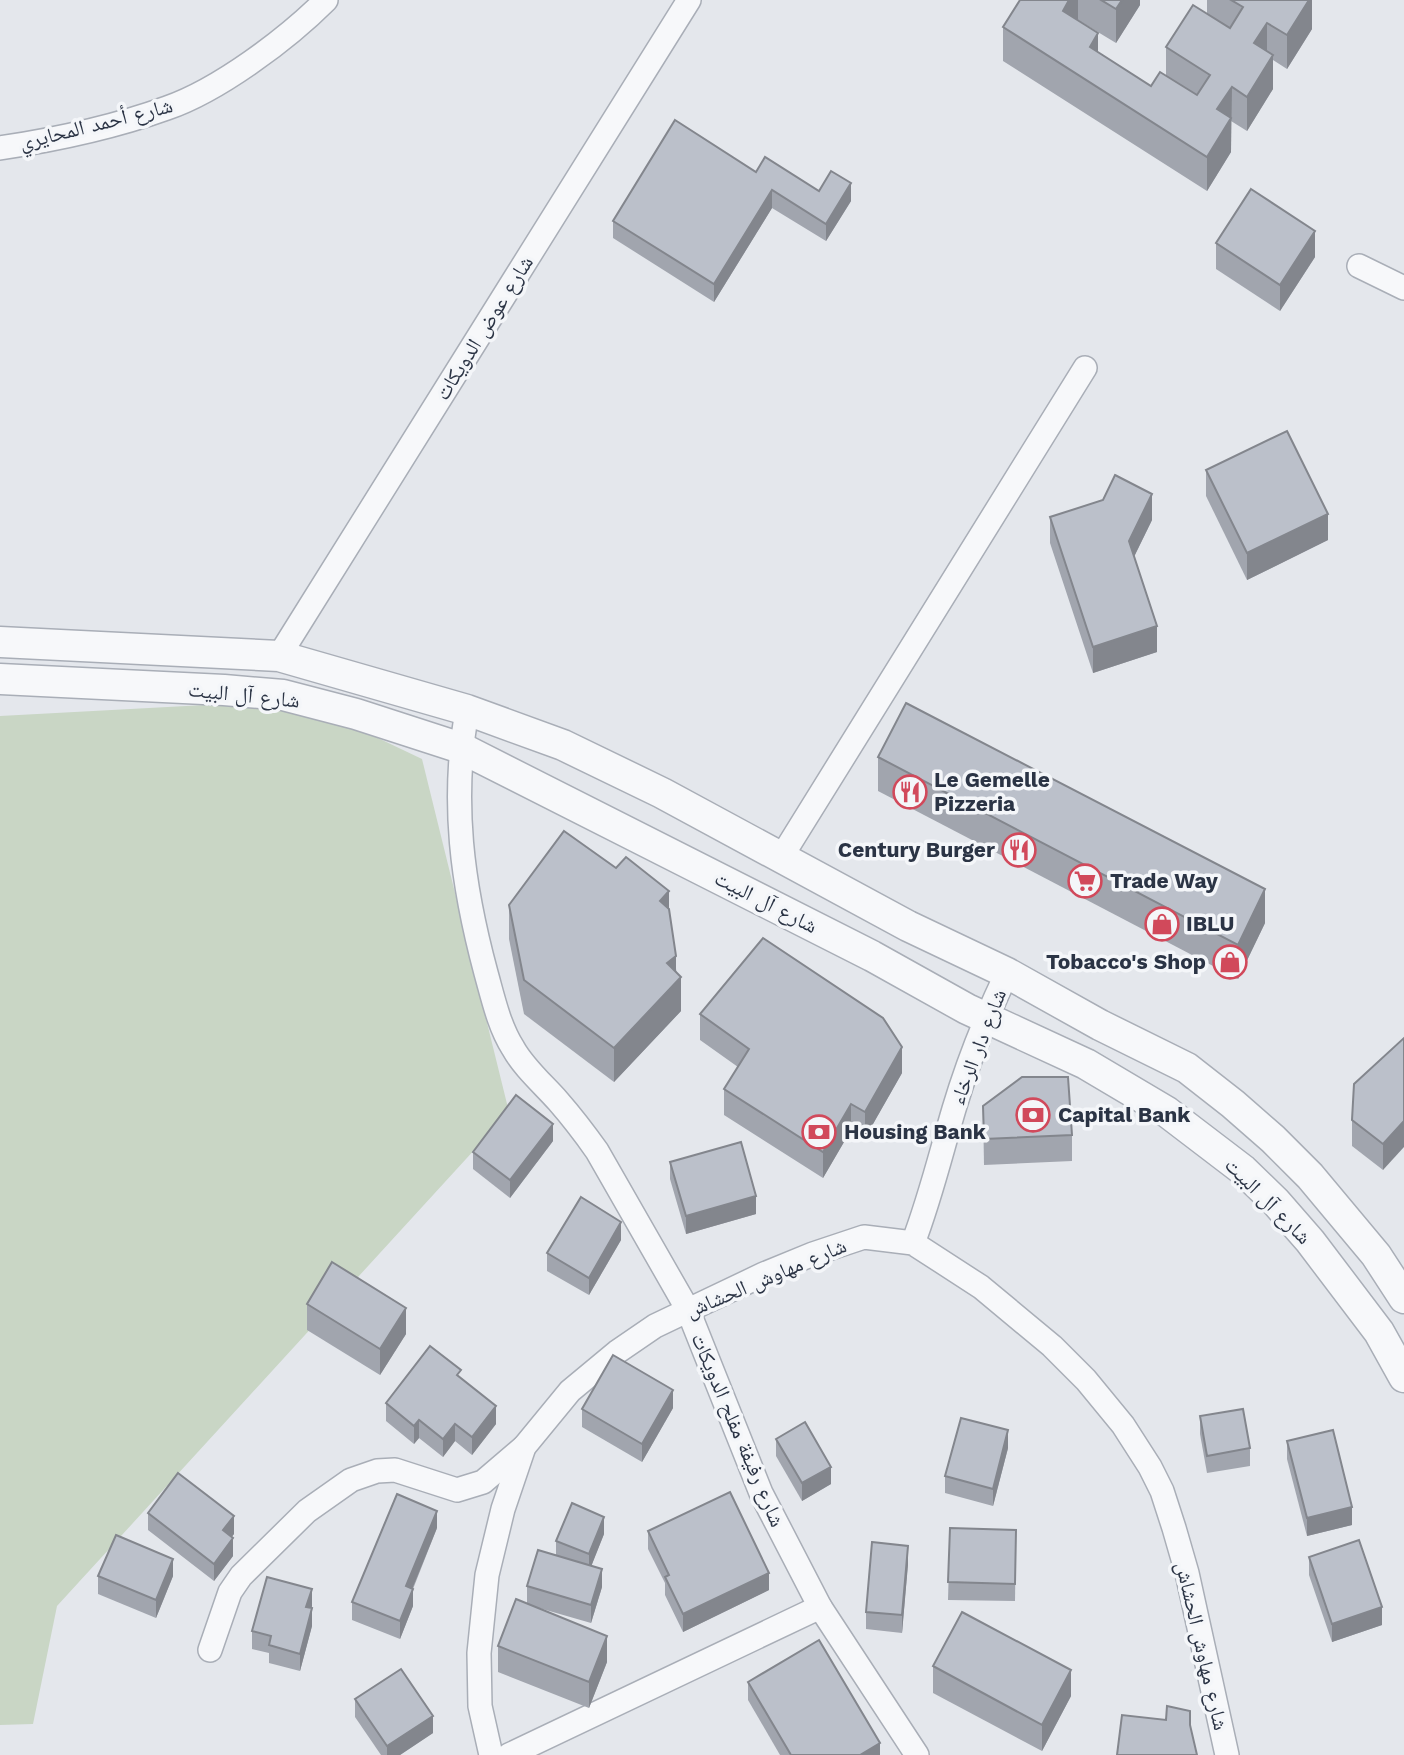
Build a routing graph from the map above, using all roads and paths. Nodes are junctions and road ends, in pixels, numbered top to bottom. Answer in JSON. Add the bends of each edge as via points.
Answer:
{"nodes":[{"id":1,"x":326,"y":0,"type":"edge"},
{"id":2,"x":690,"y":0,"type":"edge"},
{"id":3,"x":0,"y":148,"type":"edge"},
{"id":4,"x":1359,"y":266,"type":"dead end"},
{"id":5,"x":1404,"y":288,"type":"edge"},
{"id":6,"x":1085,"y":368,"type":"dead end"},
{"id":7,"x":0,"y":642,"type":"edge"},
{"id":8,"x":279,"y":656,"type":"junction"},
{"id":9,"x":0,"y":679,"type":"edge"},
{"id":10,"x":467,"y":710,"type":"junction"},
{"id":11,"x":461,"y":748,"type":"junction"},
{"id":12,"x":782,"y":856,"type":"junction"},
{"id":13,"x":1007,"y":973,"type":"junction"},
{"id":14,"x":986,"y":1017,"type":"junction"},
{"id":15,"x":913,"y":1243,"type":"junction"},
{"id":16,"x":1404,"y":1298,"type":"edge"},
{"id":17,"x":688,"y":1310,"type":"junction"},
{"id":18,"x":1404,"y":1377,"type":"edge"},
{"id":19,"x":524,"y":1447,"type":"junction"},
{"id":20,"x":820,"y":1606,"type":"junction"},
{"id":21,"x":210,"y":1650,"type":"dead end"},
{"id":22,"x":491,"y":1755,"type":"edge"},
{"id":23,"x":509,"y":1755,"type":"edge"},
{"id":24,"x":917,"y":1755,"type":"edge"},
{"id":25,"x":1227,"y":1755,"type":"edge"}],
"edges":[{"from":1,"to":3,"type":"street","name":"شارع أحمد المحايري","via":[[274,46],[200,94],[135,117]]},
{"from":2,"to":8,"type":"street","name":"شارع عوض الدويكات"},
{"from":4,"to":5,"type":"street"},
{"from":6,"to":12,"type":"street"},
{"from":7,"to":8,"type":"street","name":"شارع آل البيت"},
{"from":8,"to":10,"type":"street","name":"شارع آل البيت"},
{"from":9,"to":11,"type":"street","name":"شارع آل البيت","via":[[283,695]]},
{"from":10,"to":11,"type":"street","name":"شارع رفيفة مفلح الدويكات"},
{"from":10,"to":12,"type":"street","name":"شارع آل البيت","via":[[562,745]]},
{"from":11,"to":14,"type":"street","name":"شارع آل البيت"},
{"from":11,"to":17,"type":"street","name":"شارع رفيفة مفلح الدويكات","via":[[464,875],[497,1012],[513,1048],[597,1151]]},
{"from":12,"to":13,"type":"street","name":"شارع آل البيت","via":[[908,926]]},
{"from":13,"to":14,"type":"street","name":"شارع دار الرخاء"},
{"from":13,"to":16,"type":"street","name":"شارع آل البيت","via":[[1186,1068],[1233,1104],[1273,1139],[1345,1216]]},
{"from":14,"to":15,"type":"street","name":"شارع دار الرخاء"},
{"from":14,"to":18,"type":"street","name":"شارع آل البيت","via":[[1098,1071],[1167,1112],[1243,1170],[1310,1241],[1378,1332]]},
{"from":15,"to":17,"type":"street","name":"شارع مهاوش الحشاش","via":[[864,1237],[813,1254]]},
{"from":15,"to":25,"type":"street","name":"شارع مهاوش الحشاش","via":[[981,1287],[1052,1346],[1123,1425],[1150,1466],[1187,1573]]},
{"from":17,"to":19,"type":"street","name":"شارع مهاوش الحشاش","via":[[655,1326],[579,1383]]},
{"from":17,"to":20,"type":"street","name":"شارع رفيفة مفلح الدويكات","via":[[761,1493]]},
{"from":19,"to":21,"type":"street","via":[[483,1482],[457,1490],[395,1470],[351,1480],[307,1511],[240,1576]]},
{"from":19,"to":22,"type":"street","name":"شارع مهاوش الحشاش","via":[[486,1575],[480,1706]]},
{"from":20,"to":23,"type":"street"},
{"from":20,"to":24,"type":"street","name":"شارع رفيفة مفلح الدويكات"}]}
